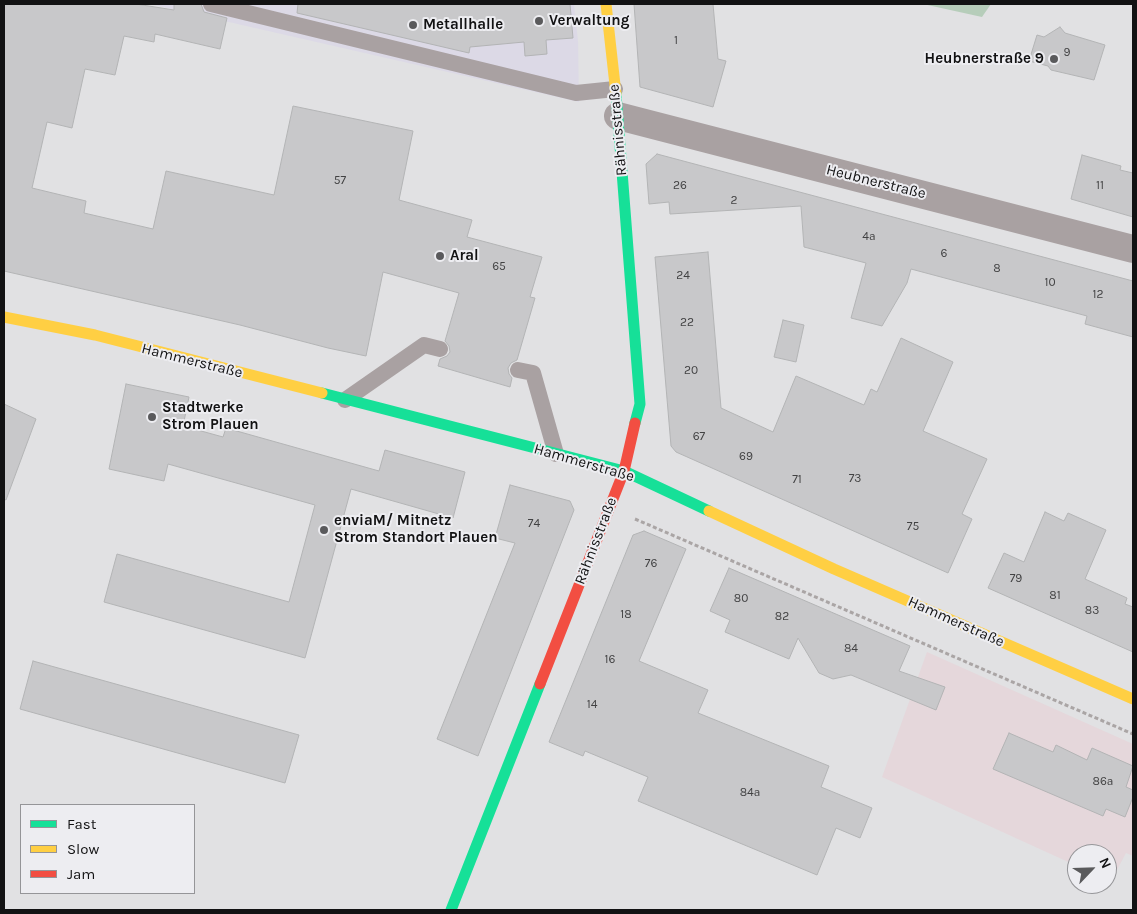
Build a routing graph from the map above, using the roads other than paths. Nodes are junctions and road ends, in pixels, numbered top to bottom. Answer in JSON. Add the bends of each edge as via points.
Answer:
{"nodes":[{"id":1,"x":211,"y":4,"type":"edge"},
{"id":2,"x":606,"y":4,"type":"edge"},
{"id":3,"x":615,"y":89,"type":"junction"},
{"id":4,"x":618,"y":116,"type":"junction"},
{"id":5,"x":1133,"y":249,"type":"edge"},
{"id":6,"x":4,"y":317,"type":"edge"},
{"id":7,"x":440,"y":349,"type":"dead end"},
{"id":8,"x":518,"y":370,"type":"dead end"},
{"id":9,"x":345,"y":400,"type":"junction"},
{"id":10,"x":556,"y":454,"type":"junction"},
{"id":11,"x":624,"y":471,"type":"junction"},
{"id":12,"x":1133,"y":699,"type":"edge"},
{"id":13,"x":451,"y":910,"type":"edge"}],
"edges":[{"from":1,"to":3,"type":"lane","via":[[576,93]]},
{"from":2,"to":3,"type":"main road","name":"Rähnisstraße"},
{"from":3,"to":4,"type":"main road","name":"Rähnisstraße"},
{"from":4,"to":5,"type":"street","name":"Heubnerstraße"},
{"from":4,"to":11,"type":"main road","name":"Rähnisstraße","via":[[640,404]]},
{"from":6,"to":9,"type":"main road","name":"Hammerstraße","via":[[95,336]]},
{"from":7,"to":9,"type":"lane","via":[[424,345]]},
{"from":8,"to":10,"type":"lane","via":[[533,373]]},
{"from":9,"to":10,"type":"main road","name":"Hammerstraße"},
{"from":10,"to":11,"type":"main road","name":"Hammerstraße"},
{"from":11,"to":12,"type":"main road","name":"Hammerstraße","via":[[834,569]]},
{"from":11,"to":13,"type":"main road","name":"Rähnisstraße"}]}
